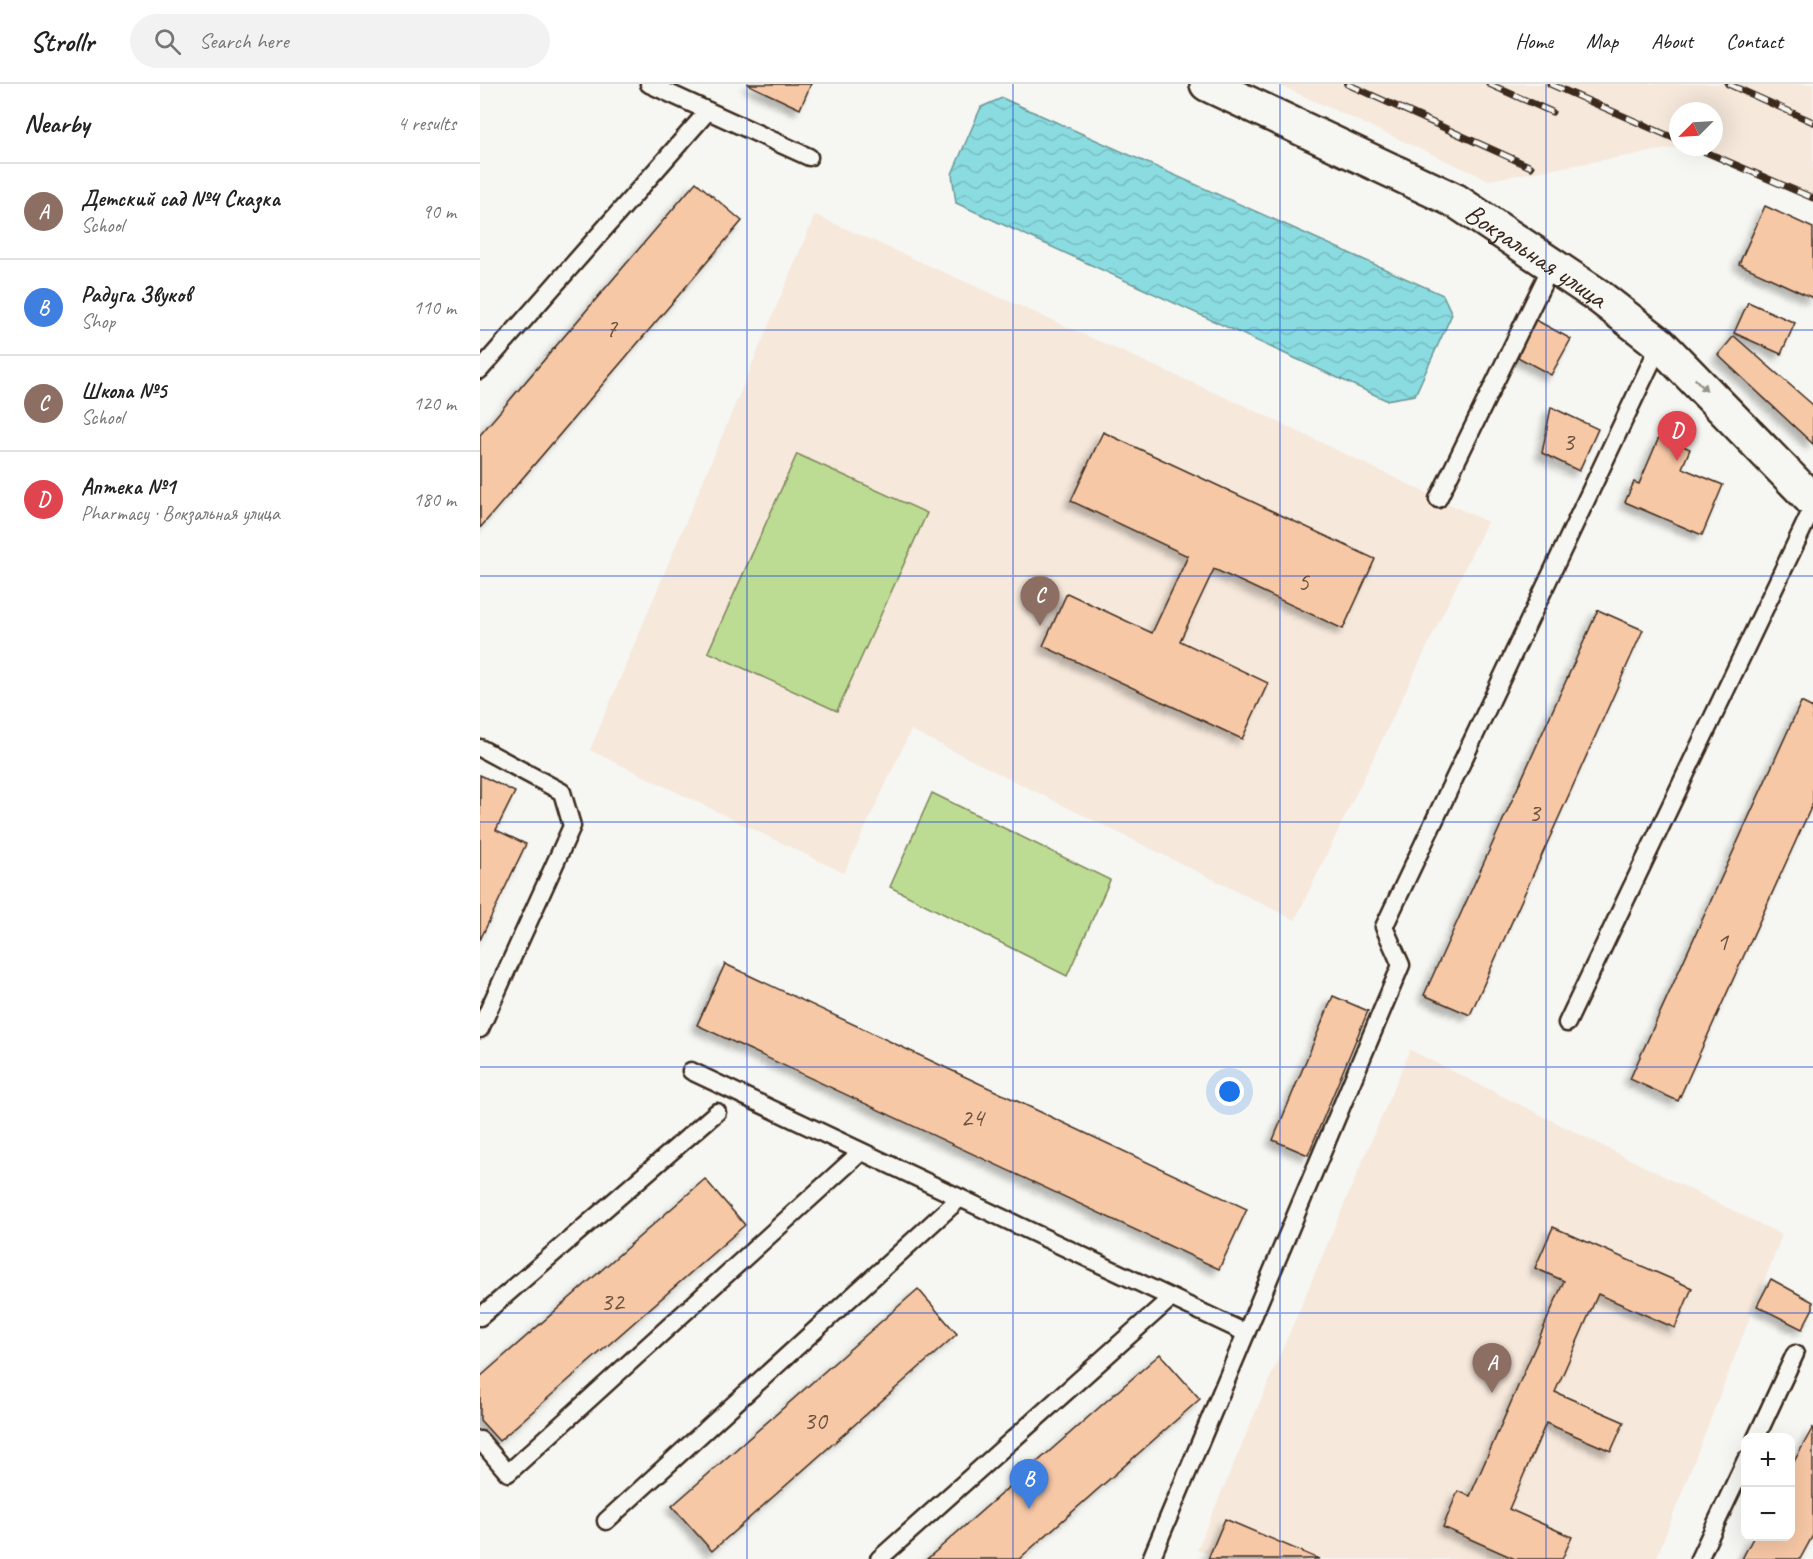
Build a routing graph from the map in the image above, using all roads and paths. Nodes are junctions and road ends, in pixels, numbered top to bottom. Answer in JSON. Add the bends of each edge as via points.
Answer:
{"nodes":[{"id":1,"x":649,"y":84,"type":"edge"},
{"id":2,"x":1208,"y":84,"type":"edge"},
{"id":3,"x":708,"y":111,"type":"junction"},
{"id":4,"x":809,"y":158,"type":"dead end"},
{"id":5,"x":1552,"y":265,"type":"junction"},
{"id":6,"x":1660,"y":344,"type":"junction"},
{"id":7,"x":480,"y":370,"type":"edge"},
{"id":8,"x":1438,"y":499,"type":"dead end"},
{"id":9,"x":1813,"y":501,"type":"edge"},
{"id":10,"x":1813,"y":507,"type":"edge"},
{"id":11,"x":480,"y":748,"type":"edge"},
{"id":12,"x":1567,"y":1023,"type":"dead end"},
{"id":13,"x":480,"y":1029,"type":"edge"},
{"id":14,"x":691,"y":1071,"type":"dead end"},
{"id":15,"x":717,"y":1112,"type":"dead end"},
{"id":16,"x":861,"y":1152,"type":"junction"},
{"id":17,"x":960,"y":1198,"type":"junction"},
{"id":18,"x":1171,"y":1298,"type":"junction"},
{"id":19,"x":480,"y":1317,"type":"edge"},
{"id":20,"x":1246,"y":1333,"type":"junction"},
{"id":21,"x":1795,"y":1354,"type":"dead end"},
{"id":22,"x":1758,"y":1433,"type":"edge"},
{"id":23,"x":480,"y":1440,"type":"edge"},
{"id":24,"x":1741,"y":1471,"type":"edge"},
{"id":25,"x":606,"y":1521,"type":"dead end"},
{"id":26,"x":879,"y":1559,"type":"edge"},
{"id":27,"x":1151,"y":1559,"type":"edge"},
{"id":28,"x":1700,"y":1559,"type":"edge"}],
"edges":[{"from":1,"to":3,"type":"lane"},
{"from":2,"to":5,"type":"street","name":"Вокзальная улица","via":[[1456,201]]},
{"from":3,"to":4,"type":"lane"},
{"from":3,"to":7,"type":"lane"},
{"from":5,"to":6,"type":"street","name":"Вокзальная улица"},
{"from":5,"to":8,"type":"lane"},
{"from":6,"to":9,"type":"street","name":"Вокзальная улица","one_way":true},
{"from":6,"to":20,"type":"lane","via":[[1384,927],[1401,965]]},
{"from":10,"to":12,"type":"lane"},
{"from":11,"to":13,"type":"lane","via":[[562,792],[572,826]]},
{"from":14,"to":16,"type":"lane"},
{"from":15,"to":19,"type":"lane"},
{"from":16,"to":17,"type":"lane"},
{"from":16,"to":23,"type":"lane","via":[[508,1473]]},
{"from":17,"to":18,"type":"lane"},
{"from":17,"to":25,"type":"lane"},
{"from":18,"to":20,"type":"lane"},
{"from":18,"to":26,"type":"lane"},
{"from":20,"to":27,"type":"lane"},
{"from":21,"to":22,"type":"lane"},
{"from":24,"to":28,"type":"lane"}]}
